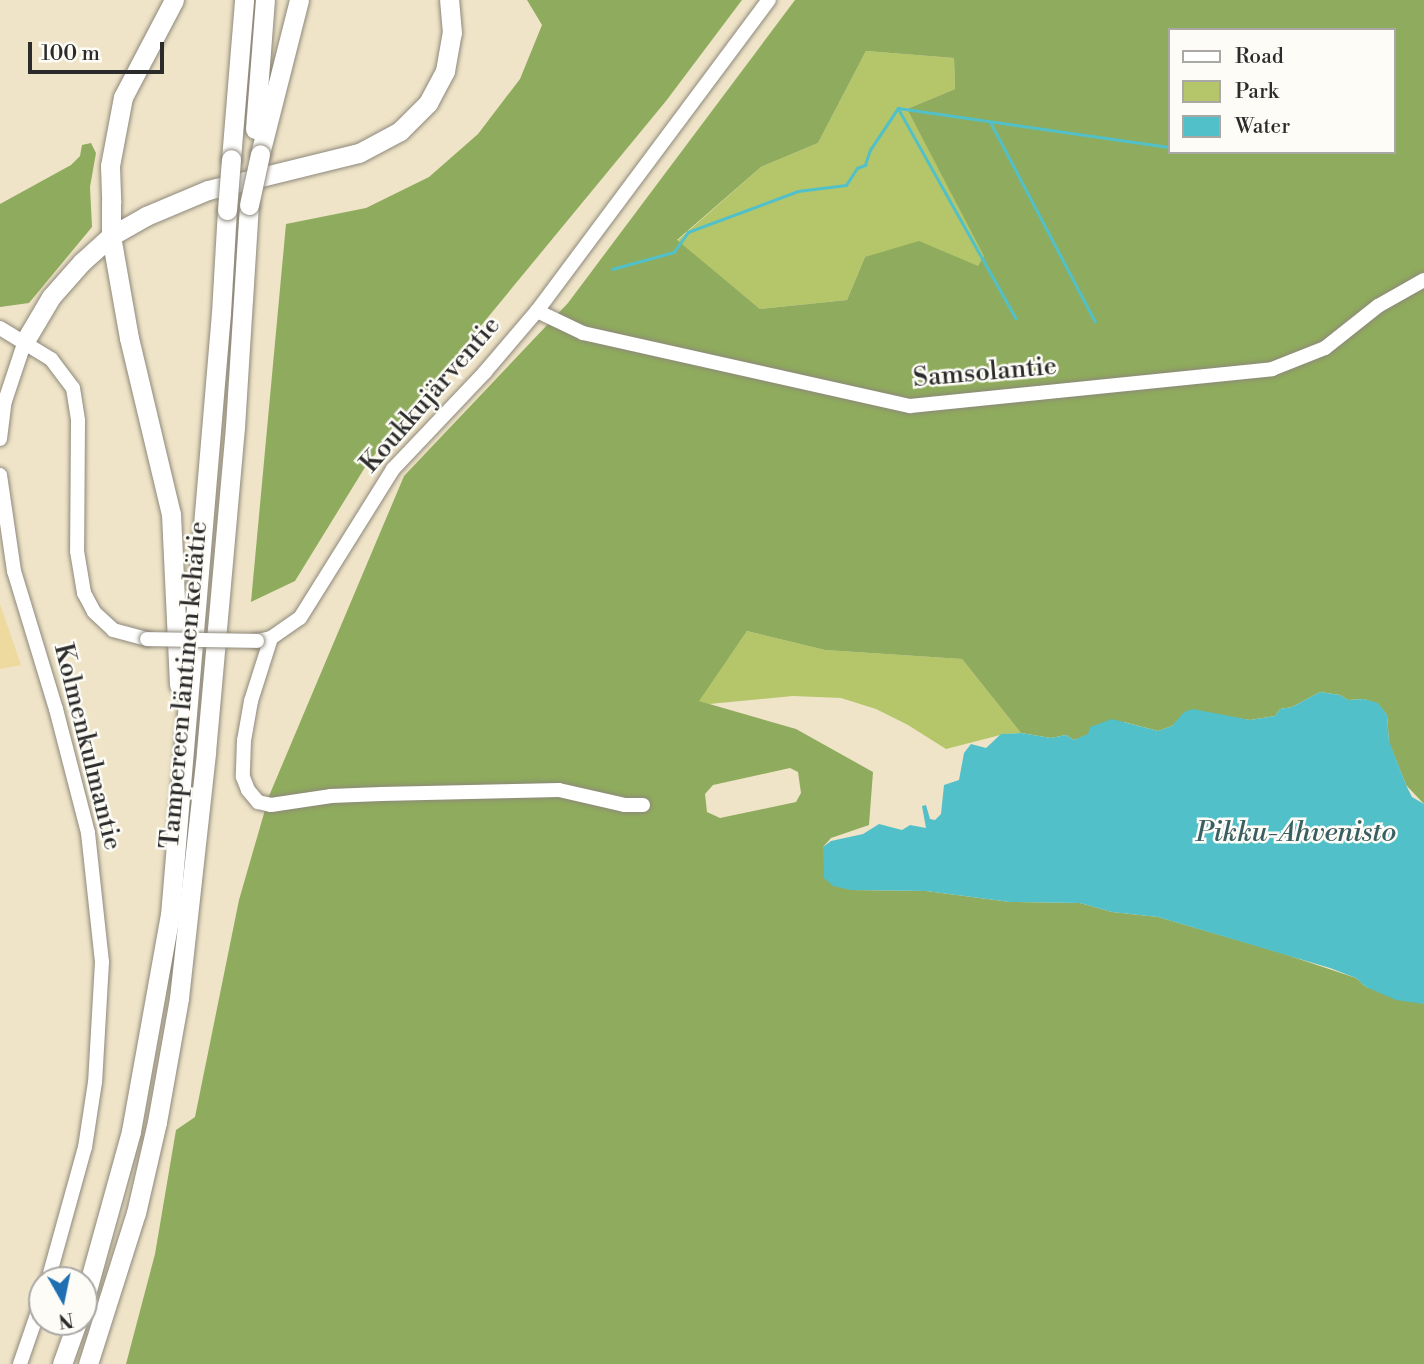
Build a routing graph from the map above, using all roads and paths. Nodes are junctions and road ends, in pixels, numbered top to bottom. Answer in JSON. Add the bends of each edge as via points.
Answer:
{"nodes":[{"id":1,"x":174,"y":0,"type":"edge"},
{"id":2,"x":244,"y":0,"type":"edge"},
{"id":3,"x":265,"y":0,"type":"edge"},
{"id":4,"x":299,"y":0,"type":"edge"},
{"id":5,"x":449,"y":0,"type":"edge"},
{"id":6,"x":769,"y":0,"type":"edge"},
{"id":7,"x":256,"y":154,"type":"junction"},
{"id":8,"x":111,"y":236,"type":"junction"},
{"id":9,"x":1424,"y":280,"type":"edge"},
{"id":10,"x":537,"y":311,"type":"junction"},
{"id":11,"x":0,"y":328,"type":"edge"},
{"id":12,"x":25,"y":341,"type":"junction"},
{"id":13,"x":0,"y":439,"type":"edge"},
{"id":14,"x":0,"y":475,"type":"edge"},
{"id":15,"x":264,"y":639,"type":"junction"},
{"id":16,"x":183,"y":770,"type":"junction"},
{"id":17,"x":643,"y":805,"type":"dead end"},
{"id":18,"x":52,"y":1266,"type":"edge"},
{"id":19,"x":94,"y":1266,"type":"edge"},
{"id":20,"x":30,"y":1336,"type":"edge"},
{"id":21,"x":72,"y":1336,"type":"edge"},
{"id":22,"x":20,"y":1364,"type":"edge"},
{"id":23,"x":62,"y":1364,"type":"edge"},
{"id":24,"x":88,"y":1364,"type":"edge"}],
"edges":[{"from":1,"to":8,"type":"highway","via":[[137,66],[118,116],[110,166]]},
{"from":2,"to":16,"type":"highway","name":"Tampereen läntinen kehätie","bridge":true},
{"from":3,"to":7,"type":"highway","name":"Tampereen läntinen kehätie"},
{"from":4,"to":7,"type":"highway"},
{"from":5,"to":8,"type":"highway","via":[[452,33],[445,71],[428,103],[400,131],[336,161],[177,201]]},
{"from":6,"to":10,"type":"street","name":"Koukkujärventie"},
{"from":7,"to":24,"type":"highway","name":"Tampereen läntinen kehätie","bridge":true,"via":[[206,752],[181,984],[136,1213]]},
{"from":8,"to":12,"type":"highway","via":[[66,278]]},
{"from":8,"to":16,"type":"highway","via":[[129,338],[170,514]]},
{"from":9,"to":10,"type":"street","name":"Samsolantie","via":[[1378,306],[1325,348],[1272,369],[910,406],[583,332]]},
{"from":10,"to":15,"type":"street","name":"Koukkujärventie","via":[[393,469],[300,618]]},
{"from":11,"to":12,"type":"street"},
{"from":12,"to":13,"type":"street","via":[[5,401]]},
{"from":12,"to":15,"type":"street","bridge":true,"via":[[62,371],[77,403],[77,551],[83,593],[94,612],[113,630],[147,639]]},
{"from":14,"to":18,"type":"street","name":"Kolmenkulmantie","via":[[13,571],[88,833],[102,962],[96,1069],[85,1147]]},
{"from":15,"to":17,"type":"street","via":[[244,740],[243,777],[258,802],[271,805],[331,796],[559,790]]},
{"from":16,"to":19,"type":"highway","name":"Tampereen läntinen kehätie","via":[[170,915],[157,998],[131,1131]]},
{"from":20,"to":22,"type":"street"},
{"from":21,"to":23,"type":"highway"}]}
